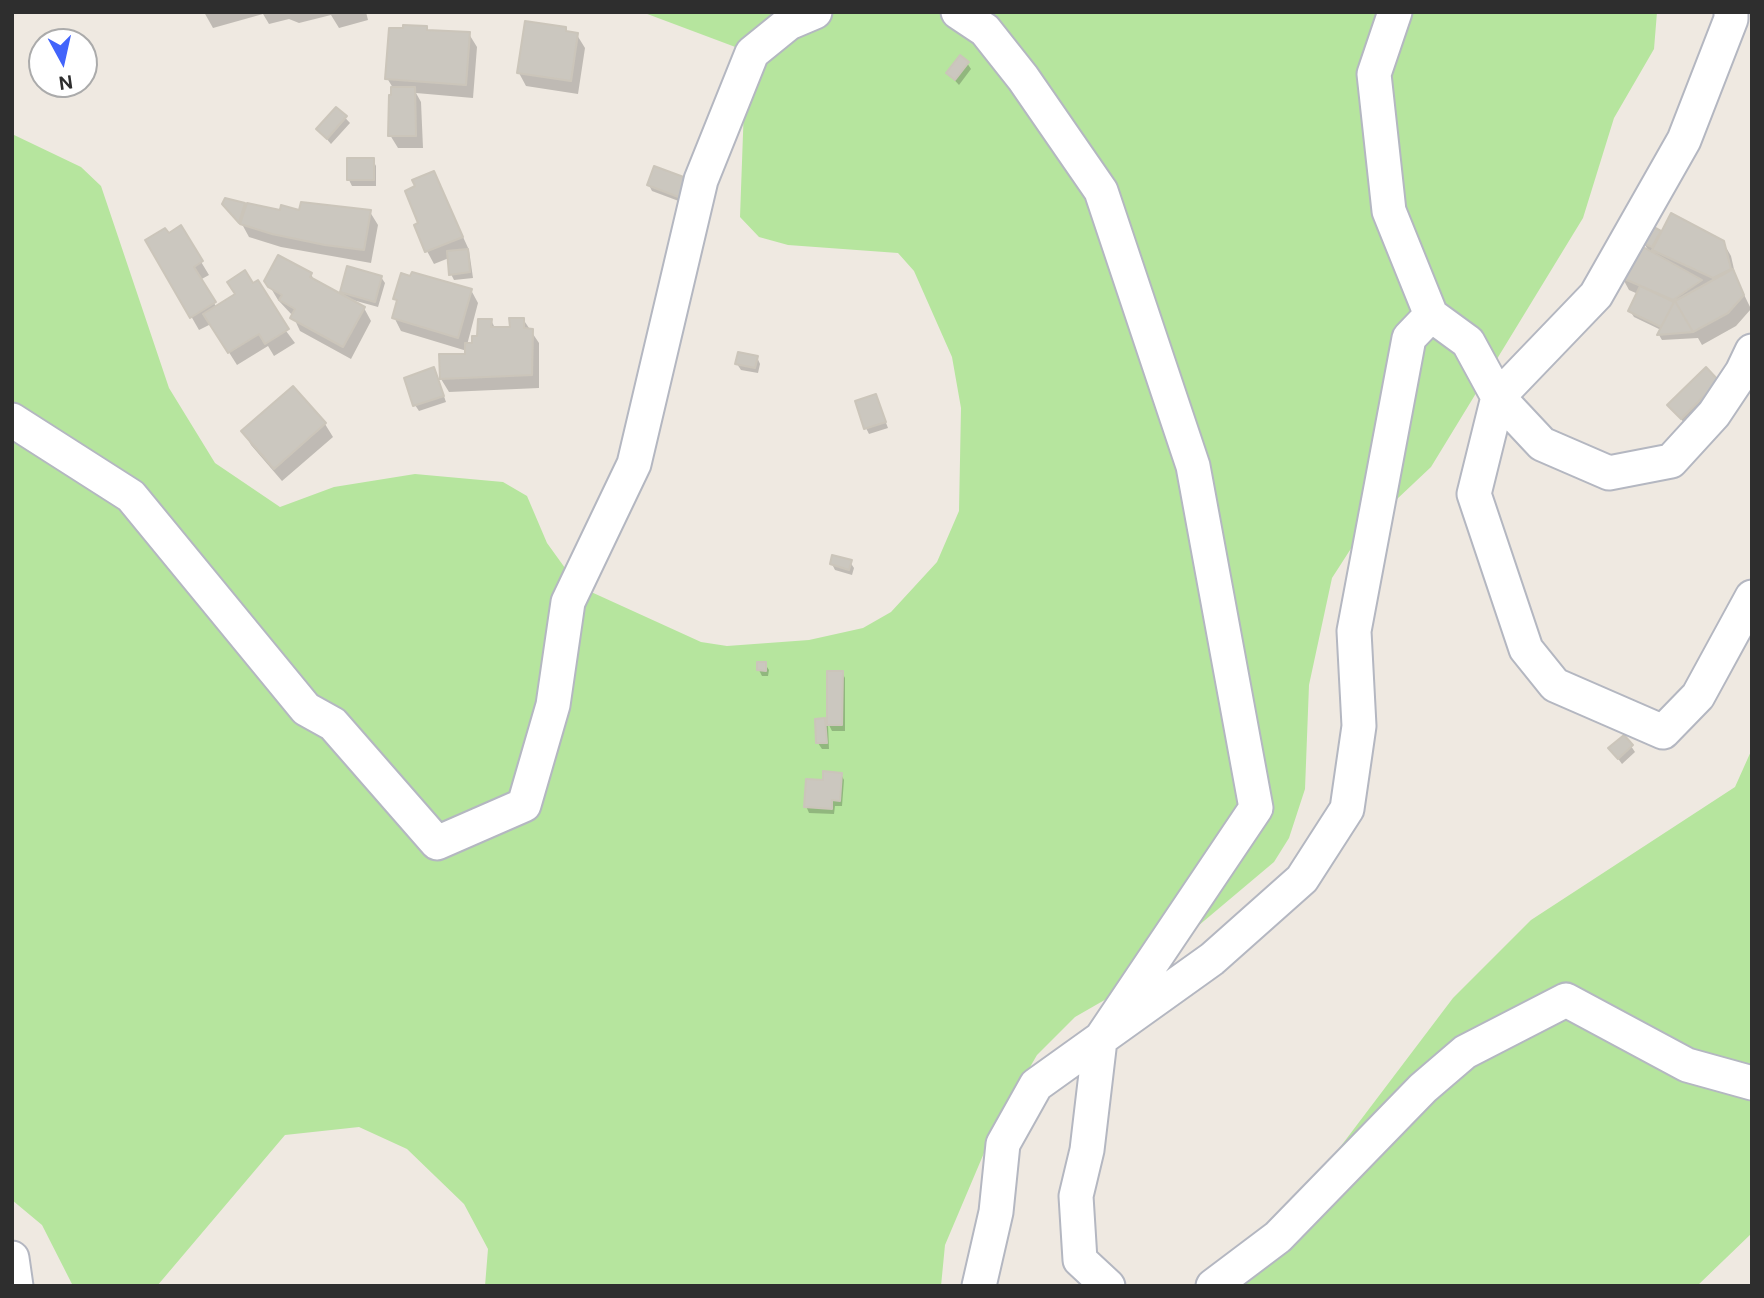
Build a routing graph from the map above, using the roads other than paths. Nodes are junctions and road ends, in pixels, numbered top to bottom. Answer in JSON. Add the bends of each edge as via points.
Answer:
{"nodes":[{"id":1,"x":815,"y":12,"type":"edge"},
{"id":2,"x":958,"y":12,"type":"edge"},
{"id":3,"x":1395,"y":12,"type":"edge"},
{"id":4,"x":1731,"y":12,"type":"edge"},
{"id":5,"x":1431,"y":315,"type":"junction"},
{"id":6,"x":1752,"y":351,"type":"edge"},
{"id":7,"x":1498,"y":397,"type":"junction"},
{"id":8,"x":12,"y":420,"type":"edge"},
{"id":9,"x":1752,"y":597,"type":"edge"},
{"id":10,"x":1100,"y":1040,"type":"junction"},
{"id":11,"x":1752,"y":1083,"type":"edge"},
{"id":12,"x":12,"y":1258,"type":"edge"},
{"id":13,"x":16,"y":1286,"type":"edge"},
{"id":14,"x":979,"y":1286,"type":"edge"},
{"id":15,"x":1108,"y":1286,"type":"edge"},
{"id":16,"x":1213,"y":1286,"type":"edge"}],
"edges":[{"from":1,"to":8,"type":"street","via":[[789,23],[752,53],[701,180],[634,464],[568,602],[553,705],[524,804],[437,844],[333,724],[306,709],[131,496]]},
{"from":2,"to":10,"type":"street","via":[[985,30],[1101,191],[1193,466],[1256,808]]},
{"from":3,"to":5,"type":"street","via":[[1374,75],[1389,211]]},
{"from":4,"to":7,"type":"street","via":[[1684,140],[1596,295]]},
{"from":5,"to":7,"type":"street","via":[[1468,342]]},
{"from":5,"to":10,"type":"street","via":[[1409,338],[1353,631],[1359,726],[1347,809],[1302,879],[1212,959]]},
{"from":6,"to":7,"type":"street","via":[[1714,414],[1671,461],[1609,473],[1542,444]]},
{"from":7,"to":9,"type":"street","via":[[1474,494],[1526,649],[1555,685],[1663,732],[1698,696]]},
{"from":10,"to":14,"type":"street","via":[[1035,1085],[1003,1144],[996,1212]]},
{"from":10,"to":15,"type":"street","via":[[1087,1150],[1076,1196],[1080,1259]]},
{"from":11,"to":16,"type":"street","via":[[1687,1065],[1566,1000],[1465,1052],[1423,1088],[1278,1237]]},
{"from":12,"to":13,"type":"street"}]}
